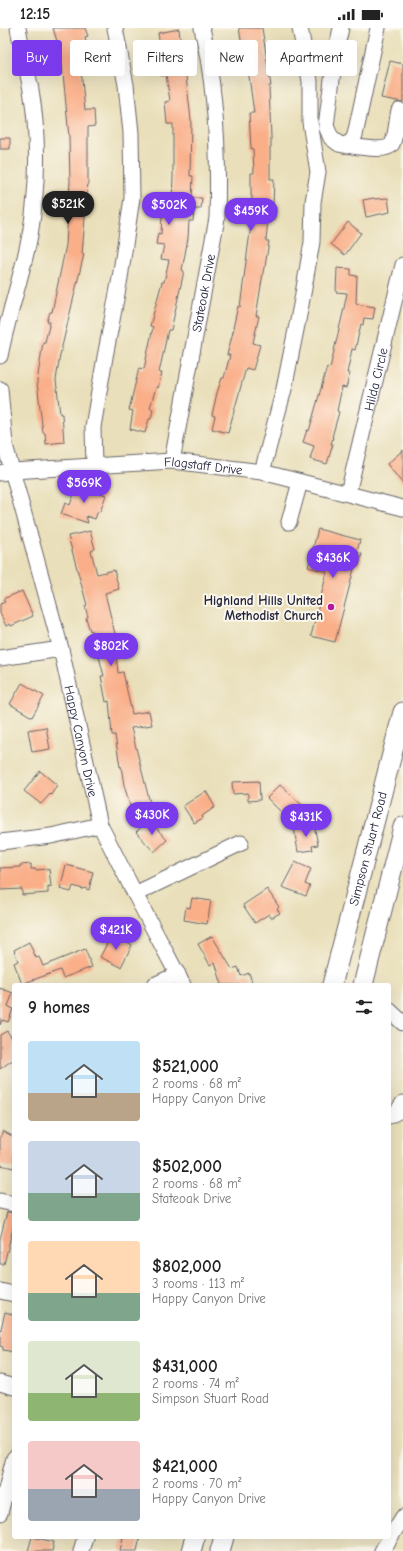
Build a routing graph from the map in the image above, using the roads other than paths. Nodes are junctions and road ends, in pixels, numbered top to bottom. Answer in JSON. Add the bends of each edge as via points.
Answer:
{"nodes":[{"id":1,"x":18,"y":28,"type":"edge"},
{"id":2,"x":115,"y":28,"type":"edge"},
{"id":3,"x":202,"y":28,"type":"edge"},
{"id":4,"x":300,"y":28,"type":"edge"},
{"id":5,"x":329,"y":28,"type":"edge"},
{"id":6,"x":341,"y":28,"type":"edge"},
{"id":7,"x":378,"y":28,"type":"edge"},
{"id":8,"x":333,"y":40,"type":"edge"},
{"id":9,"x":338,"y":40,"type":"edge"},
{"id":10,"x":333,"y":76,"type":"edge"},
{"id":11,"x":399,"y":110,"type":"dead end"},
{"id":12,"x":345,"y":145,"type":"junction"},
{"id":13,"x":402,"y":265,"type":"edge"},
{"id":14,"x":0,"y":356,"type":"edge"},
{"id":15,"x":0,"y":389,"type":"edge"},
{"id":16,"x":172,"y":461,"type":"junction"},
{"id":17,"x":94,"y":466,"type":"junction"},
{"id":18,"x":6,"y":472,"type":"edge"},
{"id":19,"x":262,"y":472,"type":"junction"},
{"id":20,"x":300,"y":482,"type":"junction"},
{"id":21,"x":348,"y":493,"type":"junction"},
{"id":22,"x":403,"y":508,"type":"edge"},
{"id":23,"x":289,"y":522,"type":"dead end"},
{"id":24,"x":61,"y":649,"type":"junction"},
{"id":25,"x":0,"y":658,"type":"edge"},
{"id":26,"x":403,"y":712,"type":"edge"},
{"id":27,"x":100,"y":825,"type":"junction"},
{"id":28,"x":403,"y":827,"type":"edge"},
{"id":29,"x":0,"y":842,"type":"edge"},
{"id":30,"x":241,"y":843,"type":"dead end"},
{"id":31,"x":134,"y":894,"type":"junction"},
{"id":32,"x":180,"y":979,"type":"edge"},
{"id":33,"x":163,"y":983,"type":"edge"},
{"id":34,"x":333,"y":983,"type":"edge"},
{"id":35,"x":364,"y":983,"type":"edge"},
{"id":36,"x":391,"y":1012,"type":"edge"},
{"id":37,"x":403,"y":1023,"type":"edge"},
{"id":38,"x":403,"y":1103,"type":"edge"},
{"id":39,"x":391,"y":1115,"type":"edge"},
{"id":40,"x":0,"y":1201,"type":"edge"},
{"id":41,"x":12,"y":1204,"type":"edge"},
{"id":42,"x":0,"y":1291,"type":"edge"},
{"id":43,"x":12,"y":1294,"type":"edge"},
{"id":44,"x":0,"y":1383,"type":"edge"},
{"id":45,"x":12,"y":1386,"type":"edge"},
{"id":46,"x":12,"y":1466,"type":"edge"},
{"id":47,"x":0,"y":1513,"type":"edge"},
{"id":48,"x":403,"y":1518,"type":"edge"},
{"id":49,"x":391,"y":1537,"type":"edge"},
{"id":50,"x":84,"y":1539,"type":"edge"},
{"id":51,"x":194,"y":1539,"type":"edge"},
{"id":52,"x":223,"y":1539,"type":"edge"},
{"id":53,"x":390,"y":1539,"type":"edge"},
{"id":54,"x":81,"y":1551,"type":"edge"},
{"id":55,"x":191,"y":1551,"type":"edge"},
{"id":56,"x":220,"y":1551,"type":"edge"},
{"id":57,"x":382,"y":1551,"type":"edge"}],
"edges":[{"from":1,"to":14,"type":"street","via":[[31,91],[36,137],[35,194],[26,253]]},
{"from":2,"to":17,"type":"street","via":[[126,85],[131,133],[132,198],[93,427]]},
{"from":3,"to":16,"type":"street","name":"Stateoak Drive","via":[[215,126],[217,218]]},
{"from":4,"to":19,"type":"street","via":[[310,81],[310,122],[318,172],[313,202],[312,242],[301,305],[284,389]]},
{"from":5,"to":8,"type":"street"},
{"from":6,"to":9,"type":"street"},
{"from":7,"to":12,"type":"street","via":[[355,135]]},
{"from":10,"to":12,"type":"street","via":[[326,126],[331,138]]},
{"from":11,"to":12,"type":"street","via":[[393,143],[389,147]]},
{"from":13,"to":21,"type":"street","name":"Hilda Circle"},
{"from":15,"to":18,"type":"street","name":"Happy Canyon Drive"},
{"from":16,"to":17,"type":"street","name":"Flagstaff Drive"},
{"from":16,"to":19,"type":"street","name":"Flagstaff Drive"},
{"from":17,"to":18,"type":"street","name":"Flagstaff Drive"},
{"from":18,"to":24,"type":"street","name":"Happy Canyon Drive"},
{"from":19,"to":20,"type":"street","name":"Flagstaff Drive"},
{"from":20,"to":21,"type":"street","name":"Flagstaff Drive"},
{"from":20,"to":23,"type":"street"},
{"from":21,"to":22,"type":"street","name":"Flagstaff Drive"},
{"from":24,"to":25,"type":"street"},
{"from":24,"to":27,"type":"street","name":"Happy Canyon Drive"},
{"from":26,"to":34,"type":"main road","name":"Simpson Stuart Road"},
{"from":27,"to":29,"type":"street","via":[[51,836]]},
{"from":27,"to":31,"type":"street","name":"Happy Canyon Drive"},
{"from":28,"to":35,"type":"main road"},
{"from":30,"to":31,"type":"street"},
{"from":31,"to":32,"type":"street","name":"Happy Canyon Drive"},
{"from":32,"to":33,"type":"street"},
{"from":36,"to":37,"type":"street"},
{"from":38,"to":39,"type":"street","via":[[397,1112]]},
{"from":40,"to":41,"type":"street"},
{"from":42,"to":43,"type":"street"},
{"from":44,"to":45,"type":"street"},
{"from":46,"to":47,"type":"street"},
{"from":48,"to":49,"type":"street"},
{"from":50,"to":54,"type":"street"},
{"from":51,"to":55,"type":"main road"},
{"from":52,"to":56,"type":"main road"},
{"from":53,"to":57,"type":"street"}]}
